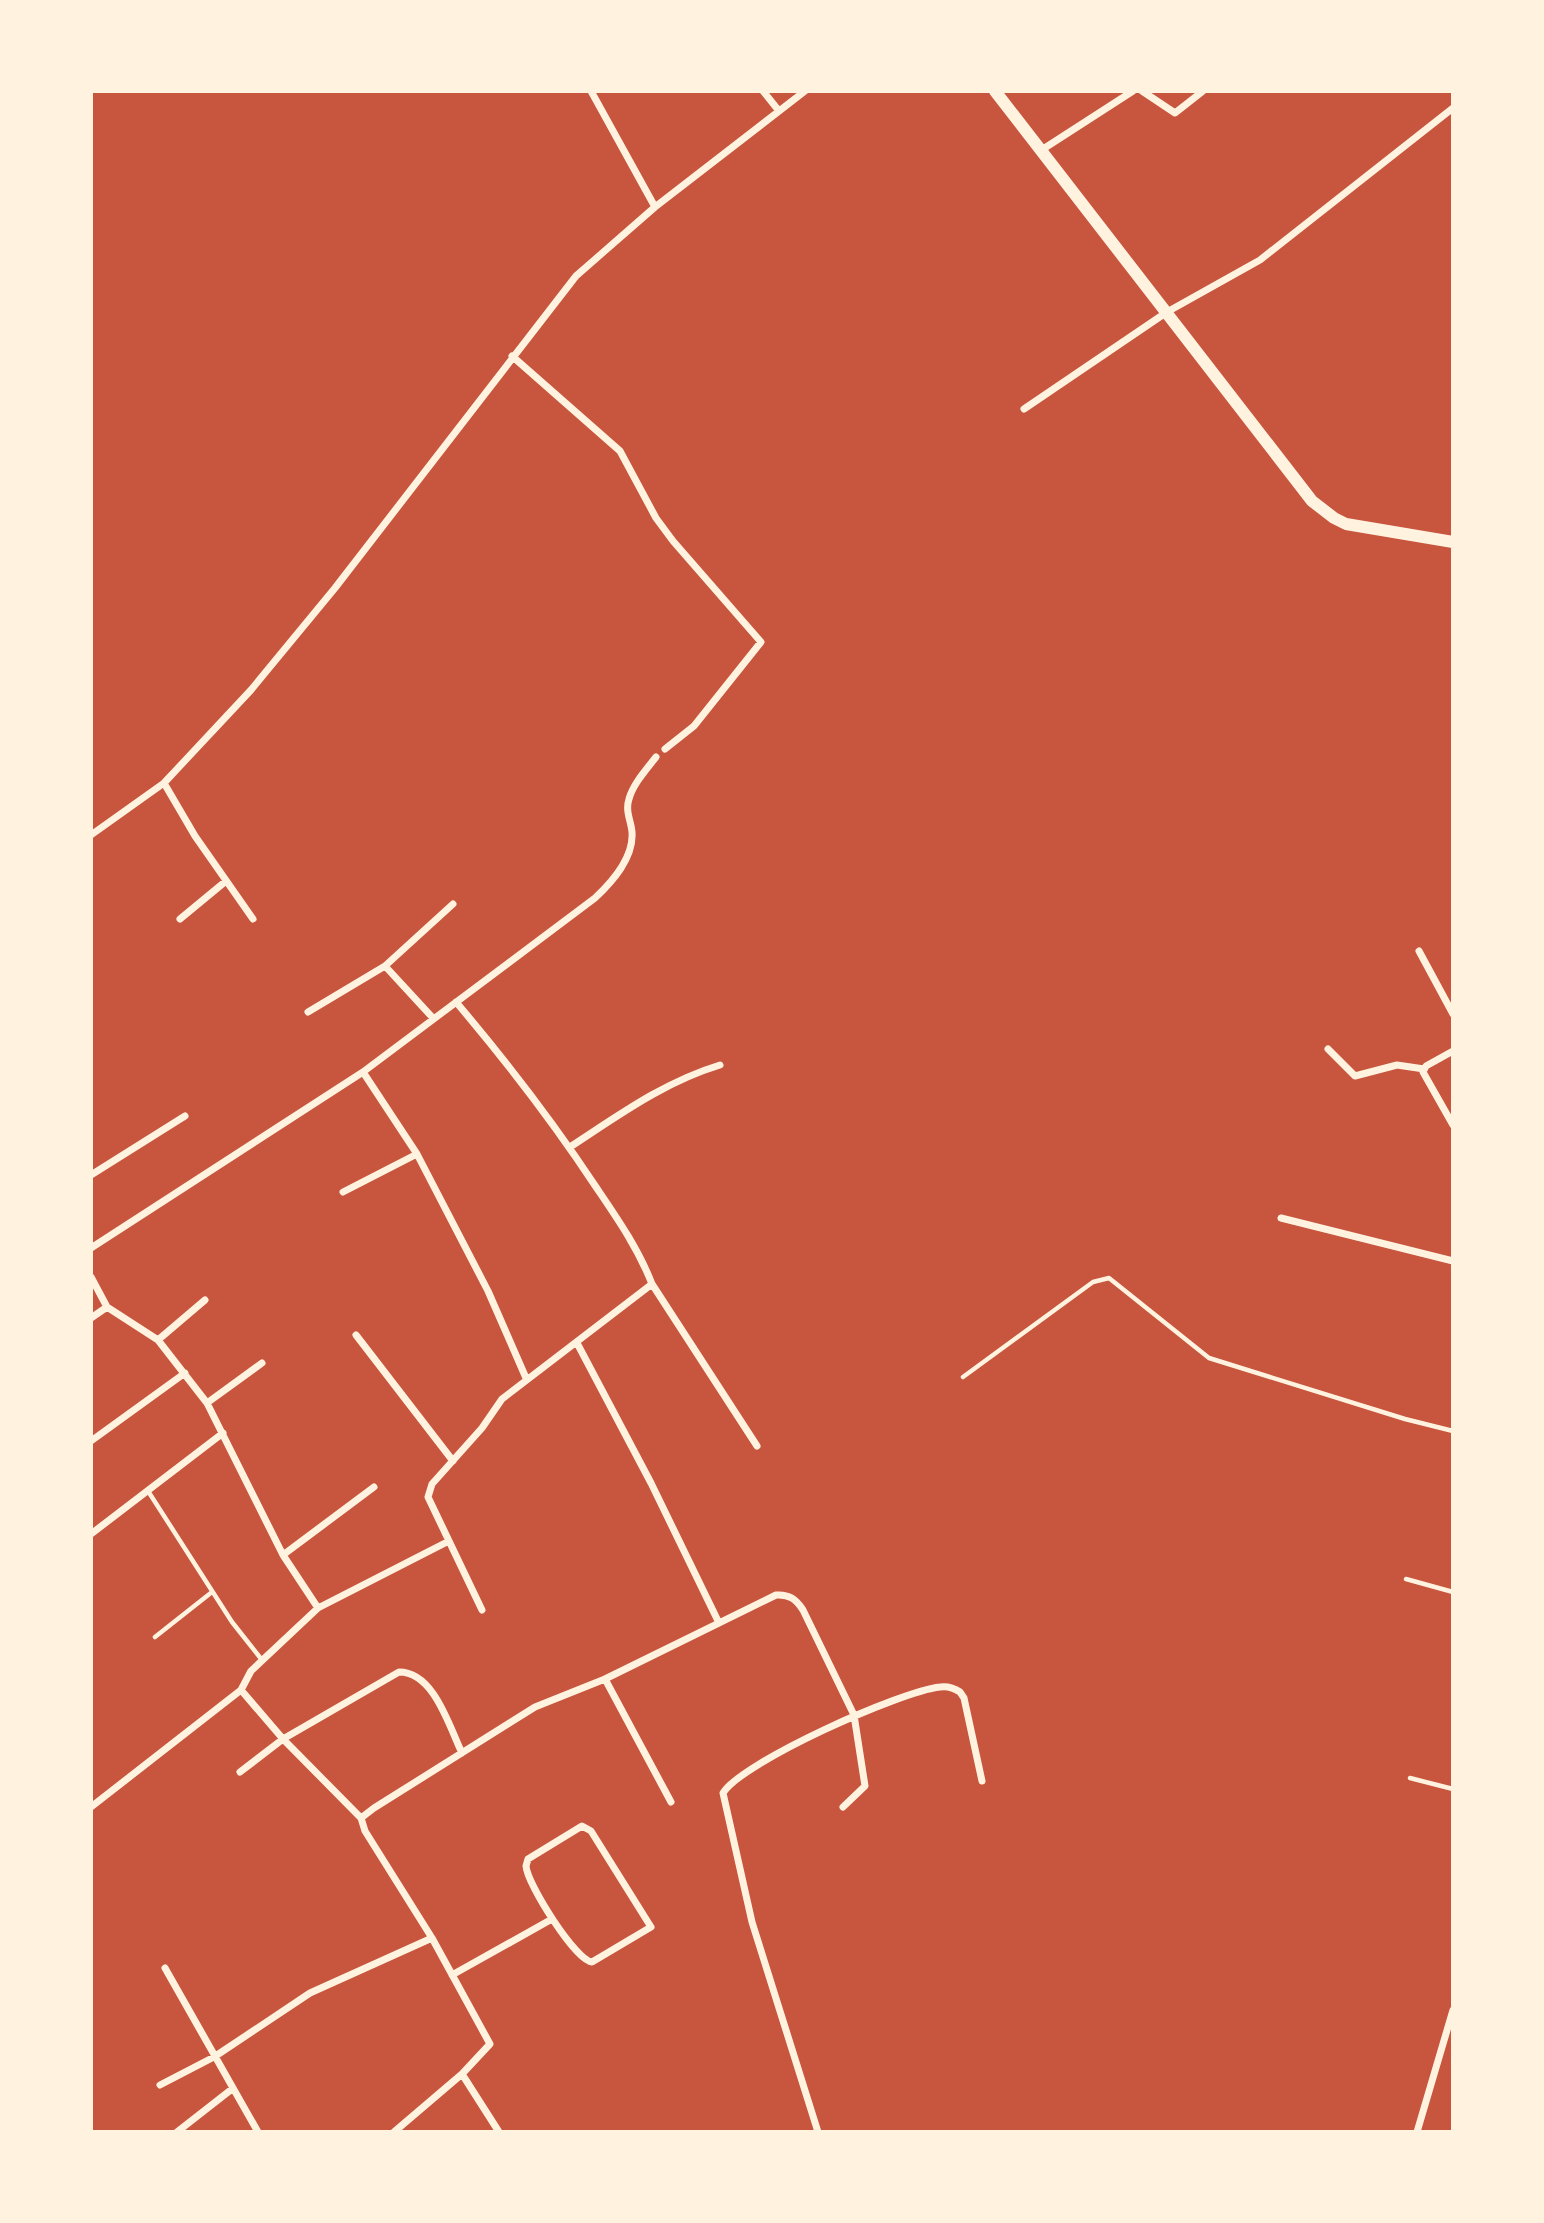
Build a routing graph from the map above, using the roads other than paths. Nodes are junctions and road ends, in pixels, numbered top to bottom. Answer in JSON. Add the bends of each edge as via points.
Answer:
{"nodes":[{"id":1,"x":591,"y":91,"type":"edge"},
{"id":2,"x":763,"y":91,"type":"edge"},
{"id":3,"x":805,"y":91,"type":"edge"},
{"id":4,"x":995,"y":91,"type":"edge"},
{"id":5,"x":1133,"y":91,"type":"edge"},
{"id":6,"x":1142,"y":91,"type":"edge"},
{"id":7,"x":1203,"y":91,"type":"edge"},
{"id":8,"x":1453,"y":108,"type":"edge"},
{"id":9,"x":779,"y":111,"type":"junction"},
{"id":10,"x":1039,"y":151,"type":"junction"},
{"id":11,"x":655,"y":207,"type":"junction"},
{"id":12,"x":1167,"y":312,"type":"junction"},
{"id":13,"x":512,"y":356,"type":"junction"},
{"id":14,"x":1024,"y":409,"type":"dead end"},
{"id":15,"x":1453,"y":542,"type":"edge"},
{"id":16,"x":664,"y":749,"type":"dead end"},
{"id":17,"x":656,"y":757,"type":"dead end"},
{"id":18,"x":164,"y":783,"type":"junction"},
{"id":19,"x":91,"y":835,"type":"edge"},
{"id":20,"x":226,"y":881,"type":"junction"},
{"id":21,"x":453,"y":904,"type":"dead end"},
{"id":22,"x":180,"y":919,"type":"dead end"},
{"id":23,"x":253,"y":919,"type":"dead end"},
{"id":24,"x":1419,"y":951,"type":"dead end"},
{"id":25,"x":385,"y":966,"type":"junction"},
{"id":26,"x":456,"y":1002,"type":"junction"},
{"id":27,"x":308,"y":1012,"type":"dead end"},
{"id":28,"x":1453,"y":1014,"type":"edge"},
{"id":29,"x":433,"y":1018,"type":"junction"},
{"id":30,"x":1328,"y":1049,"type":"dead end"},
{"id":31,"x":1453,"y":1051,"type":"edge"},
{"id":32,"x":720,"y":1065,"type":"dead end"},
{"id":33,"x":1424,"y":1069,"type":"junction"},
{"id":34,"x":363,"y":1072,"type":"junction"},
{"id":35,"x":185,"y":1116,"type":"dead end"},
{"id":36,"x":1453,"y":1125,"type":"edge"},
{"id":37,"x":570,"y":1147,"type":"junction"},
{"id":38,"x":416,"y":1154,"type":"junction"},
{"id":39,"x":91,"y":1175,"type":"edge"},
{"id":40,"x":343,"y":1192,"type":"dead end"},
{"id":41,"x":1281,"y":1218,"type":"dead end"},
{"id":42,"x":91,"y":1248,"type":"edge"},
{"id":43,"x":1453,"y":1261,"type":"edge"},
{"id":44,"x":91,"y":1277,"type":"edge"},
{"id":45,"x":652,"y":1284,"type":"junction"},
{"id":46,"x":205,"y":1300,"type":"dead end"},
{"id":47,"x":107,"y":1307,"type":"junction"},
{"id":48,"x":91,"y":1318,"type":"edge"},
{"id":49,"x":356,"y":1335,"type":"dead end"},
{"id":50,"x":158,"y":1340,"type":"junction"},
{"id":51,"x":577,"y":1343,"type":"junction"},
{"id":52,"x":262,"y":1363,"type":"dead end"},
{"id":53,"x":185,"y":1373,"type":"junction"},
{"id":54,"x":963,"y":1377,"type":"dead end"},
{"id":55,"x":526,"y":1378,"type":"junction"},
{"id":56,"x":207,"y":1403,"type":"junction"},
{"id":57,"x":1453,"y":1431,"type":"edge"},
{"id":58,"x":223,"y":1433,"type":"junction"},
{"id":59,"x":91,"y":1441,"type":"edge"},
{"id":60,"x":757,"y":1446,"type":"dead end"},
{"id":61,"x":453,"y":1461,"type":"junction"},
{"id":62,"x":374,"y":1487,"type":"dead end"},
{"id":63,"x":148,"y":1491,"type":"junction"},
{"id":64,"x":91,"y":1535,"type":"edge"},
{"id":65,"x":449,"y":1541,"type":"junction"},
{"id":66,"x":283,"y":1555,"type":"junction"},
{"id":67,"x":1406,"y":1580,"type":"dead end"},
{"id":68,"x":212,"y":1592,"type":"junction"},
{"id":69,"x":1453,"y":1592,"type":"edge"},
{"id":70,"x":318,"y":1608,"type":"junction"},
{"id":71,"x":482,"y":1610,"type":"dead end"},
{"id":72,"x":719,"y":1623,"type":"junction"},
{"id":73,"x":155,"y":1637,"type":"dead end"},
{"id":74,"x":262,"y":1660,"type":"junction"},
{"id":75,"x":605,"y":1679,"type":"junction"},
{"id":76,"x":241,"y":1690,"type":"junction"},
{"id":77,"x":854,"y":1715,"type":"junction"},
{"id":78,"x":283,"y":1739,"type":"junction"},
{"id":79,"x":462,"y":1753,"type":"junction"},
{"id":80,"x":240,"y":1772,"type":"dead end"},
{"id":81,"x":1410,"y":1778,"type":"dead end"},
{"id":82,"x":982,"y":1780,"type":"dead end"},
{"id":83,"x":1453,"y":1789,"type":"edge"},
{"id":84,"x":671,"y":1802,"type":"dead end"},
{"id":85,"x":91,"y":1807,"type":"edge"},
{"id":86,"x":843,"y":1807,"type":"dead end"},
{"id":87,"x":361,"y":1818,"type":"junction"},
{"id":88,"x":552,"y":1919,"type":"junction"},
{"id":89,"x":432,"y":1938,"type":"junction"},
{"id":90,"x":164,"y":1968,"type":"dead end"},
{"id":91,"x":452,"y":1975,"type":"junction"},
{"id":92,"x":1453,"y":2010,"type":"edge"},
{"id":93,"x":214,"y":2057,"type":"junction"},
{"id":94,"x":463,"y":2074,"type":"junction"},
{"id":95,"x":160,"y":2085,"type":"dead end"},
{"id":96,"x":232,"y":2089,"type":"junction"},
{"id":97,"x":177,"y":2132,"type":"edge"},
{"id":98,"x":258,"y":2132,"type":"edge"},
{"id":99,"x":394,"y":2132,"type":"edge"},
{"id":100,"x":499,"y":2132,"type":"edge"},
{"id":101,"x":818,"y":2132,"type":"edge"},
{"id":102,"x":1417,"y":2132,"type":"edge"}],
"edges":[{"from":1,"to":11,"type":"street"},
{"from":2,"to":9,"type":"street"},
{"from":3,"to":9,"type":"street"},
{"from":4,"to":10,"type":"street"},
{"from":5,"to":10,"type":"street"},
{"from":6,"to":7,"type":"street","via":[[1175,113]]},
{"from":8,"to":12,"type":"street","via":[[1260,260]]},
{"from":9,"to":11,"type":"street"},
{"from":10,"to":12,"type":"street"},
{"from":11,"to":13,"type":"street","via":[[576,276]]},
{"from":12,"to":14,"type":"street"},
{"from":12,"to":15,"type":"street","via":[[1321,510],[1362,528]]},
{"from":13,"to":16,"type":"street","via":[[620,451],[656,518],[761,642],[694,726]]},
{"from":13,"to":18,"type":"street","via":[[294,638],[222,724]]},
{"from":17,"to":26,"type":"street","via":[[629,797],[629,853],[604,889]]},
{"from":18,"to":19,"type":"street"},
{"from":18,"to":20,"type":"street"},
{"from":20,"to":22,"type":"street"},
{"from":20,"to":23,"type":"street"},
{"from":21,"to":25,"type":"street"},
{"from":24,"to":28,"type":"street"},
{"from":25,"to":27,"type":"street"},
{"from":25,"to":29,"type":"street"},
{"from":26,"to":29,"type":"street"},
{"from":26,"to":37,"type":"street"},
{"from":29,"to":34,"type":"street"},
{"from":30,"to":33,"type":"street","via":[[1354,1076],[1397,1065]]},
{"from":31,"to":33,"type":"street"},
{"from":32,"to":37,"type":"street","via":[[658,1089]]},
{"from":33,"to":36,"type":"street","via":[[1424,1078]]},
{"from":34,"to":38,"type":"street"},
{"from":34,"to":42,"type":"street"},
{"from":35,"to":39,"type":"street"},
{"from":37,"to":45,"type":"street","via":[[626,1232]]},
{"from":38,"to":40,"type":"street"},
{"from":38,"to":55,"type":"street","via":[[488,1291]]},
{"from":41,"to":43,"type":"street"},
{"from":44,"to":47,"type":"street"},
{"from":45,"to":51,"type":"street"},
{"from":45,"to":60,"type":"street"},
{"from":46,"to":50,"type":"street"},
{"from":47,"to":48,"type":"street"},
{"from":47,"to":50,"type":"street"},
{"from":49,"to":61,"type":"street"},
{"from":50,"to":53,"type":"street"},
{"from":51,"to":55,"type":"street"},
{"from":51,"to":72,"type":"street"},
{"from":52,"to":56,"type":"street"},
{"from":53,"to":56,"type":"street"},
{"from":53,"to":59,"type":"street"},
{"from":54,"to":57,"type":"lane","via":[[1093,1282],[1109,1278],[1209,1358]]},
{"from":55,"to":61,"type":"street","via":[[502,1399]]},
{"from":56,"to":58,"type":"street"},
{"from":58,"to":63,"type":"street"},
{"from":58,"to":66,"type":"street"},
{"from":61,"to":65,"type":"street","via":[[428,1491]]},
{"from":62,"to":66,"type":"street"},
{"from":63,"to":64,"type":"street"},
{"from":63,"to":68,"type":"lane"},
{"from":65,"to":70,"type":"street"},
{"from":65,"to":71,"type":"street"},
{"from":66,"to":70,"type":"street"},
{"from":67,"to":69,"type":"lane"},
{"from":68,"to":73,"type":"lane"},
{"from":68,"to":74,"type":"lane"},
{"from":70,"to":74,"type":"street"},
{"from":72,"to":75,"type":"street"},
{"from":72,"to":77,"type":"street","via":[[776,1595],[792,1598],[803,1610]]},
{"from":74,"to":76,"type":"street"},
{"from":75,"to":79,"type":"street","via":[[536,1707]]},
{"from":75,"to":84,"type":"street"},
{"from":76,"to":78,"type":"street"},
{"from":76,"to":85,"type":"street"},
{"from":77,"to":82,"type":"street","via":[[930,1688],[954,1688],[964,1698]]},
{"from":77,"to":86,"type":"street","via":[[865,1786]]},
{"from":77,"to":101,"type":"street","via":[[737,1776],[723,1793],[752,1922]]},
{"from":78,"to":79,"type":"street","via":[[399,1672],[411,1672],[439,1704]]},
{"from":78,"to":80,"type":"street"},
{"from":78,"to":87,"type":"street"},
{"from":79,"to":87,"type":"street"},
{"from":81,"to":83,"type":"lane"},
{"from":87,"to":89,"type":"street"},
{"from":88,"to":88,"type":"street","via":[[526,1871],[526,1862],[582,1826],[591,1831],[651,1927],[589,1962]]},
{"from":88,"to":91,"type":"street"},
{"from":89,"to":91,"type":"street"},
{"from":89,"to":93,"type":"street","via":[[310,1993]]},
{"from":90,"to":93,"type":"street"},
{"from":91,"to":94,"type":"street","via":[[490,2044]]},
{"from":92,"to":102,"type":"street"},
{"from":93,"to":95,"type":"street"},
{"from":93,"to":96,"type":"street"},
{"from":94,"to":99,"type":"street"},
{"from":94,"to":100,"type":"street"},
{"from":96,"to":97,"type":"street"},
{"from":96,"to":98,"type":"street"}]}
